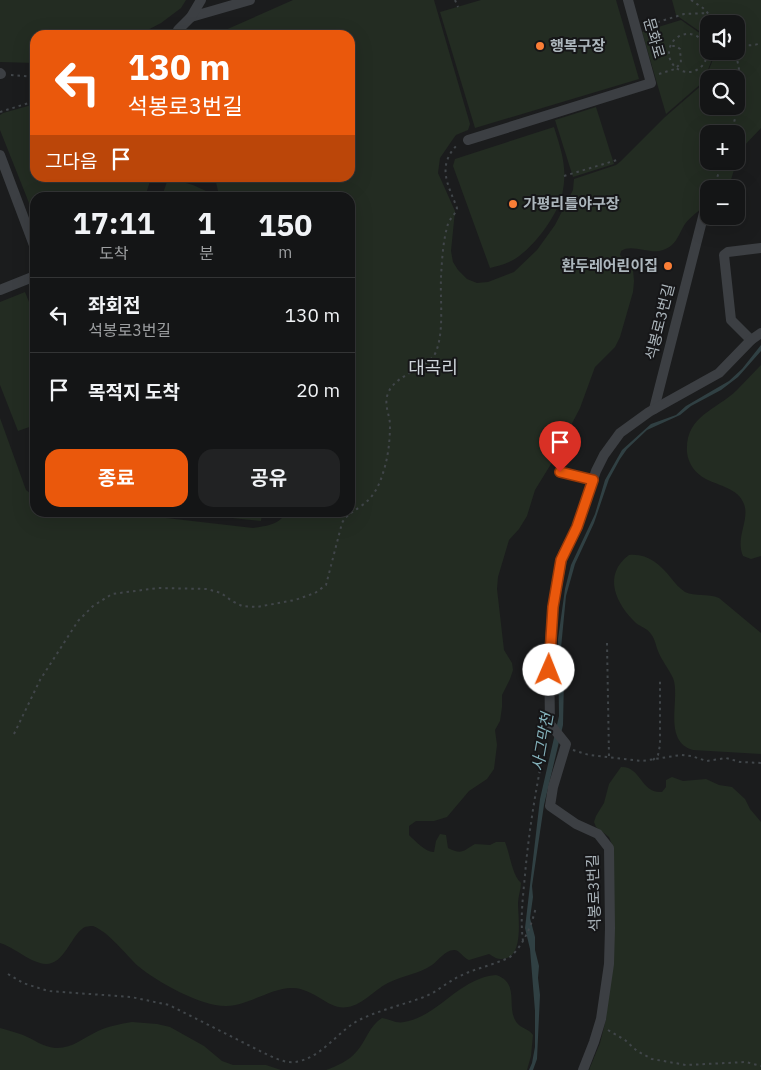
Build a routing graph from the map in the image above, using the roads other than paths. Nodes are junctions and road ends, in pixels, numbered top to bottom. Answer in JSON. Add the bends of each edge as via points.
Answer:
{"nodes":[{"id":1,"x":201,"y":0,"type":"edge"},
{"id":2,"x":250,"y":0,"type":"edge"},
{"id":3,"x":628,"y":0,"type":"edge"},
{"id":4,"x":190,"y":17,"type":"junction"},
{"id":5,"x":178,"y":30,"type":"dead end"},
{"id":6,"x":468,"y":140,"type":"road end"},
{"id":7,"x":0,"y":155,"type":"edge"},
{"id":8,"x":701,"y":225,"type":"edge"},
{"id":9,"x":30,"y":235,"type":"edge"},
{"id":10,"x":761,"y":248,"type":"edge"},
{"id":11,"x":30,"y":278,"type":"edge"},
{"id":12,"x":0,"y":290,"type":"edge"},
{"id":13,"x":761,"y":333,"type":"edge"},
{"id":14,"x":751,"y":340,"type":"junction"},
{"id":15,"x":654,"y":410,"type":"junction"},
{"id":16,"x":560,"y":472,"type":"dead end"},
{"id":17,"x":593,"y":480,"type":"junction"},
{"id":18,"x":583,"y":1070,"type":"edge"}],
"edges":[{"from":1,"to":4,"type":"street"},
{"from":2,"to":4,"type":"street"},
{"from":3,"to":6,"type":"street","name":"문화로","via":[[651,80]]},
{"from":4,"to":5,"type":"street"},
{"from":7,"to":9,"type":"street"},
{"from":8,"to":15,"type":"street","name":"석봉로3번길"},
{"from":10,"to":14,"type":"street","via":[[724,255],[731,320]]},
{"from":11,"to":12,"type":"street"},
{"from":13,"to":14,"type":"street"},
{"from":14,"to":15,"type":"street","via":[[719,374]]},
{"from":15,"to":17,"type":"street","via":[[614,438]]},
{"from":16,"to":17,"type":"street"},
{"from":17,"to":18,"type":"street","name":"석봉로3번길","via":[[577,527],[563,554],[554,598],[549,652],[550,724],[566,744],[550,806],[598,834],[609,848],[609,964],[599,1027]]}]}
